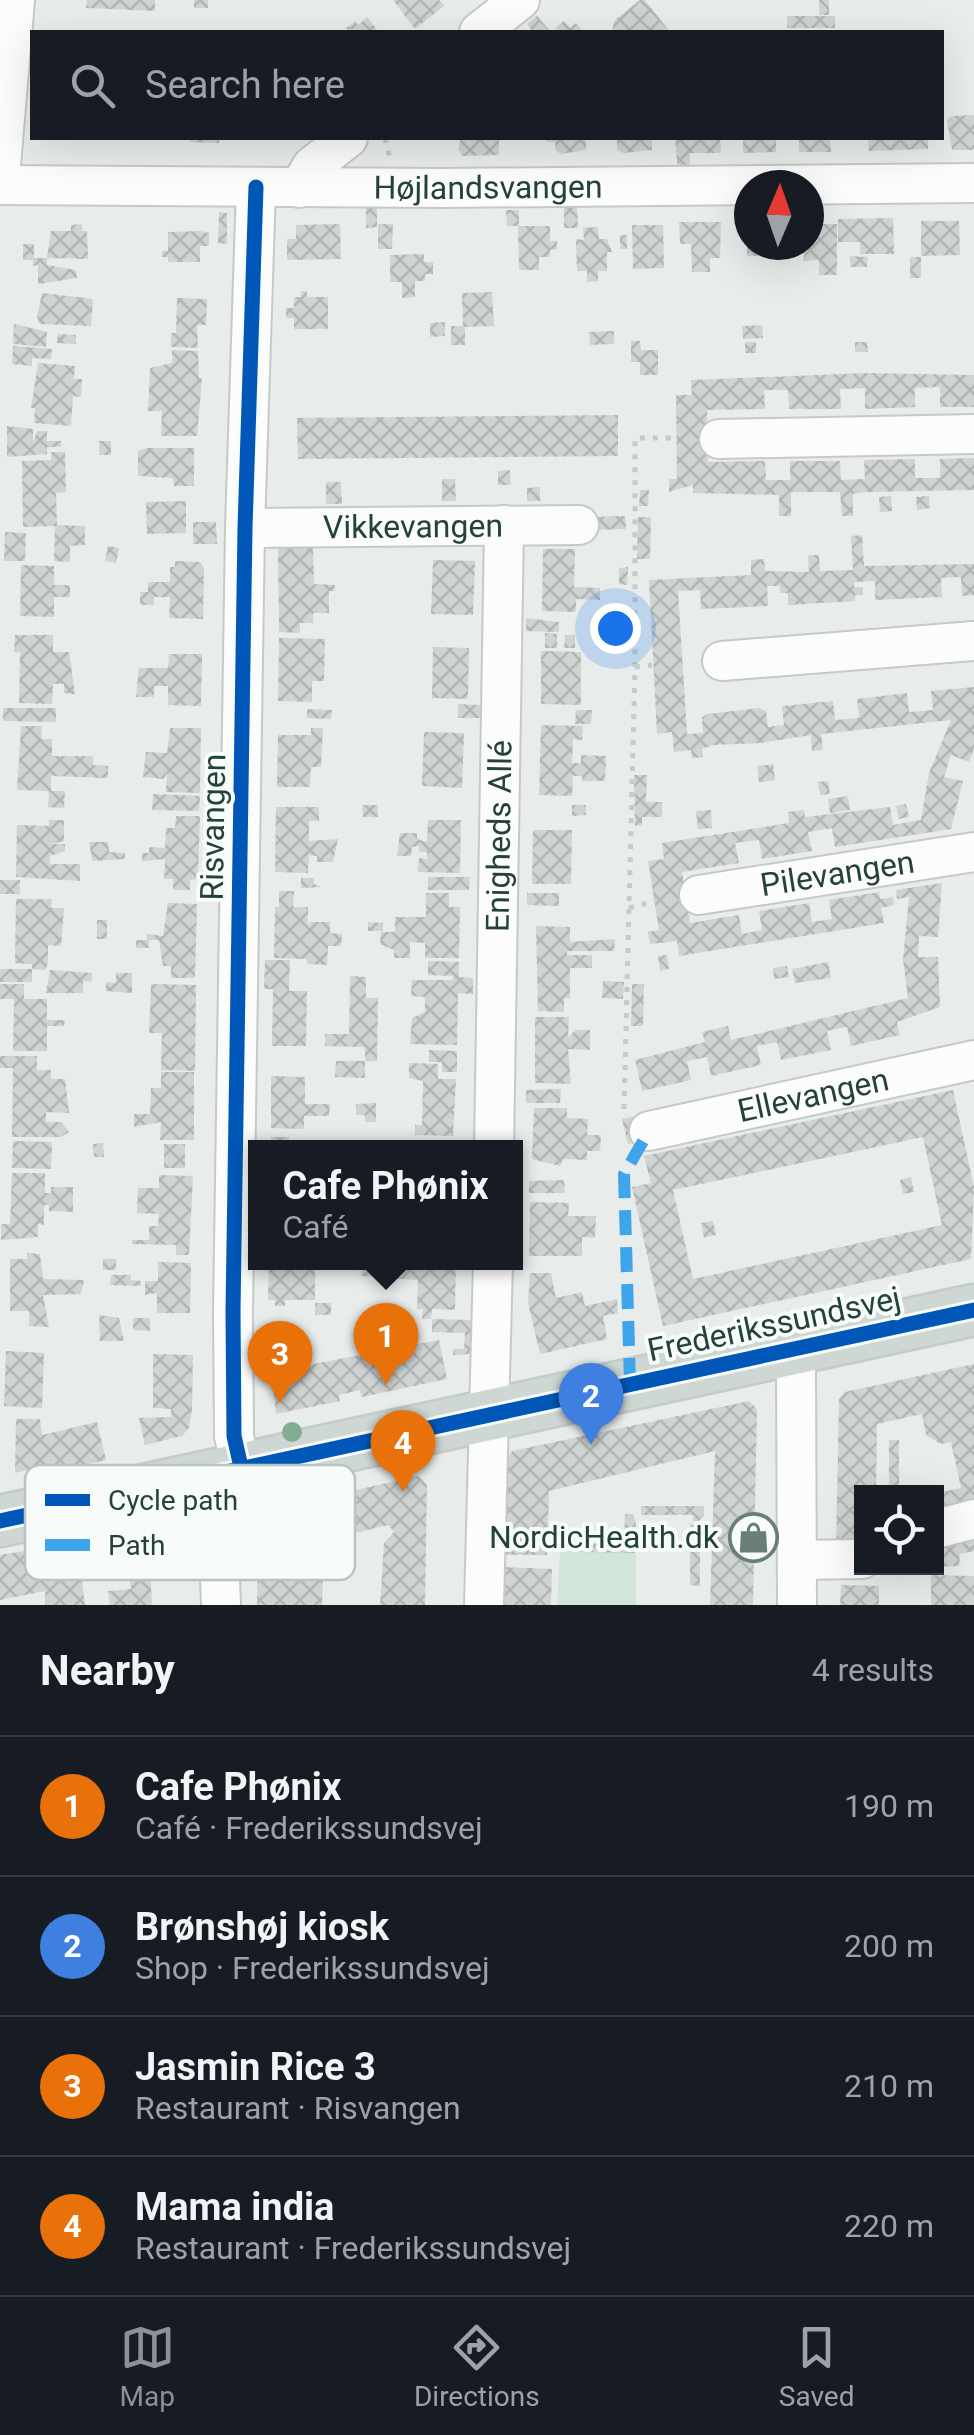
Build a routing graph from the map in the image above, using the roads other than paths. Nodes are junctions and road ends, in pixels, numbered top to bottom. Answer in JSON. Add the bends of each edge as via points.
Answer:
{"nodes":[{"id":1,"x":15,"y":0,"type":"edge"},
{"id":2,"x":520,"y":0,"type":"edge"},
{"id":3,"x":482,"y":30,"type":"edge"},
{"id":4,"x":345,"y":140,"type":"edge"},
{"id":5,"x":0,"y":177,"type":"edge"},
{"id":6,"x":974,"y":184,"type":"edge"},
{"id":7,"x":0,"y":185,"type":"edge"},
{"id":8,"x":256,"y":187,"type":"junction"},
{"id":9,"x":298,"y":188,"type":"junction"},
{"id":10,"x":974,"y":434,"type":"edge"},
{"id":11,"x":719,"y":440,"type":"dead end"},
{"id":12,"x":579,"y":524,"type":"dead end"},
{"id":13,"x":504,"y":525,"type":"junction"},
{"id":14,"x":246,"y":528,"type":"junction"},
{"id":15,"x":974,"y":641,"type":"edge"},
{"id":16,"x":722,"y":661,"type":"dead end"},
{"id":17,"x":974,"y":852,"type":"edge"},
{"id":18,"x":699,"y":894,"type":"dead end"},
{"id":19,"x":974,"y":1060,"type":"edge"},
{"id":20,"x":649,"y":1131,"type":"dead end"},
{"id":21,"x":494,"y":1140,"type":"edge"},
{"id":22,"x":493,"y":1270,"type":"edge"},
{"id":23,"x":974,"y":1310,"type":"edge"},
{"id":24,"x":792,"y":1348,"type":"junction"},
{"id":25,"x":490,"y":1412,"type":"junction"},
{"id":26,"x":229,"y":1465,"type":"edge"},
{"id":27,"x":251,"y":1465,"type":"edge"},
{"id":28,"x":25,"y":1515,"type":"edge"},
{"id":29,"x":974,"y":1519,"type":"edge"},
{"id":30,"x":0,"y":1521,"type":"edge"},
{"id":31,"x":944,"y":1527,"type":"edge"},
{"id":32,"x":854,"y":1559,"type":"edge"},
{"id":33,"x":797,"y":1560,"type":"junction"},
{"id":34,"x":223,"y":1580,"type":"edge"},
{"id":35,"x":222,"y":1605,"type":"edge"},
{"id":36,"x":484,"y":1605,"type":"edge"},
{"id":37,"x":797,"y":1605,"type":"edge"}],
"edges":[{"from":1,"to":5,"type":"street"},
{"from":2,"to":3,"type":"street"},
{"from":4,"to":9,"type":"street","via":[[312,166]]},
{"from":6,"to":9,"type":"street","name":"Højlandsvangen"},
{"from":7,"to":8,"type":"street","name":"Højlandsvangen"},
{"from":8,"to":9,"type":"street","name":"Højlandsvangen"},
{"from":8,"to":14,"type":"street","name":"Risvangen"},
{"from":10,"to":11,"type":"street"},
{"from":12,"to":13,"type":"street","name":"Vikkevangen"},
{"from":13,"to":14,"type":"street","name":"Vikkevangen"},
{"from":13,"to":21,"type":"street","name":"Enigheds Allé"},
{"from":14,"to":26,"type":"street","name":"Risvangen"},
{"from":15,"to":16,"type":"street"},
{"from":17,"to":18,"type":"street","name":"Pilevangen"},
{"from":19,"to":20,"type":"street","name":"Ellevangen"},
{"from":22,"to":25,"type":"street"},
{"from":23,"to":24,"type":"main road","name":"Frederikssundsvej"},
{"from":24,"to":25,"type":"main road","name":"Frederikssundsvej"},
{"from":24,"to":33,"type":"street"},
{"from":25,"to":27,"type":"main road","name":"Frederikssundsvej"},
{"from":25,"to":36,"type":"street"},
{"from":28,"to":30,"type":"main road","name":"Frederikssundsvej"},
{"from":29,"to":31,"type":"street"},
{"from":32,"to":33,"type":"street"},
{"from":33,"to":37,"type":"street"},
{"from":34,"to":35,"type":"street","name":"Risvangen"}]}
